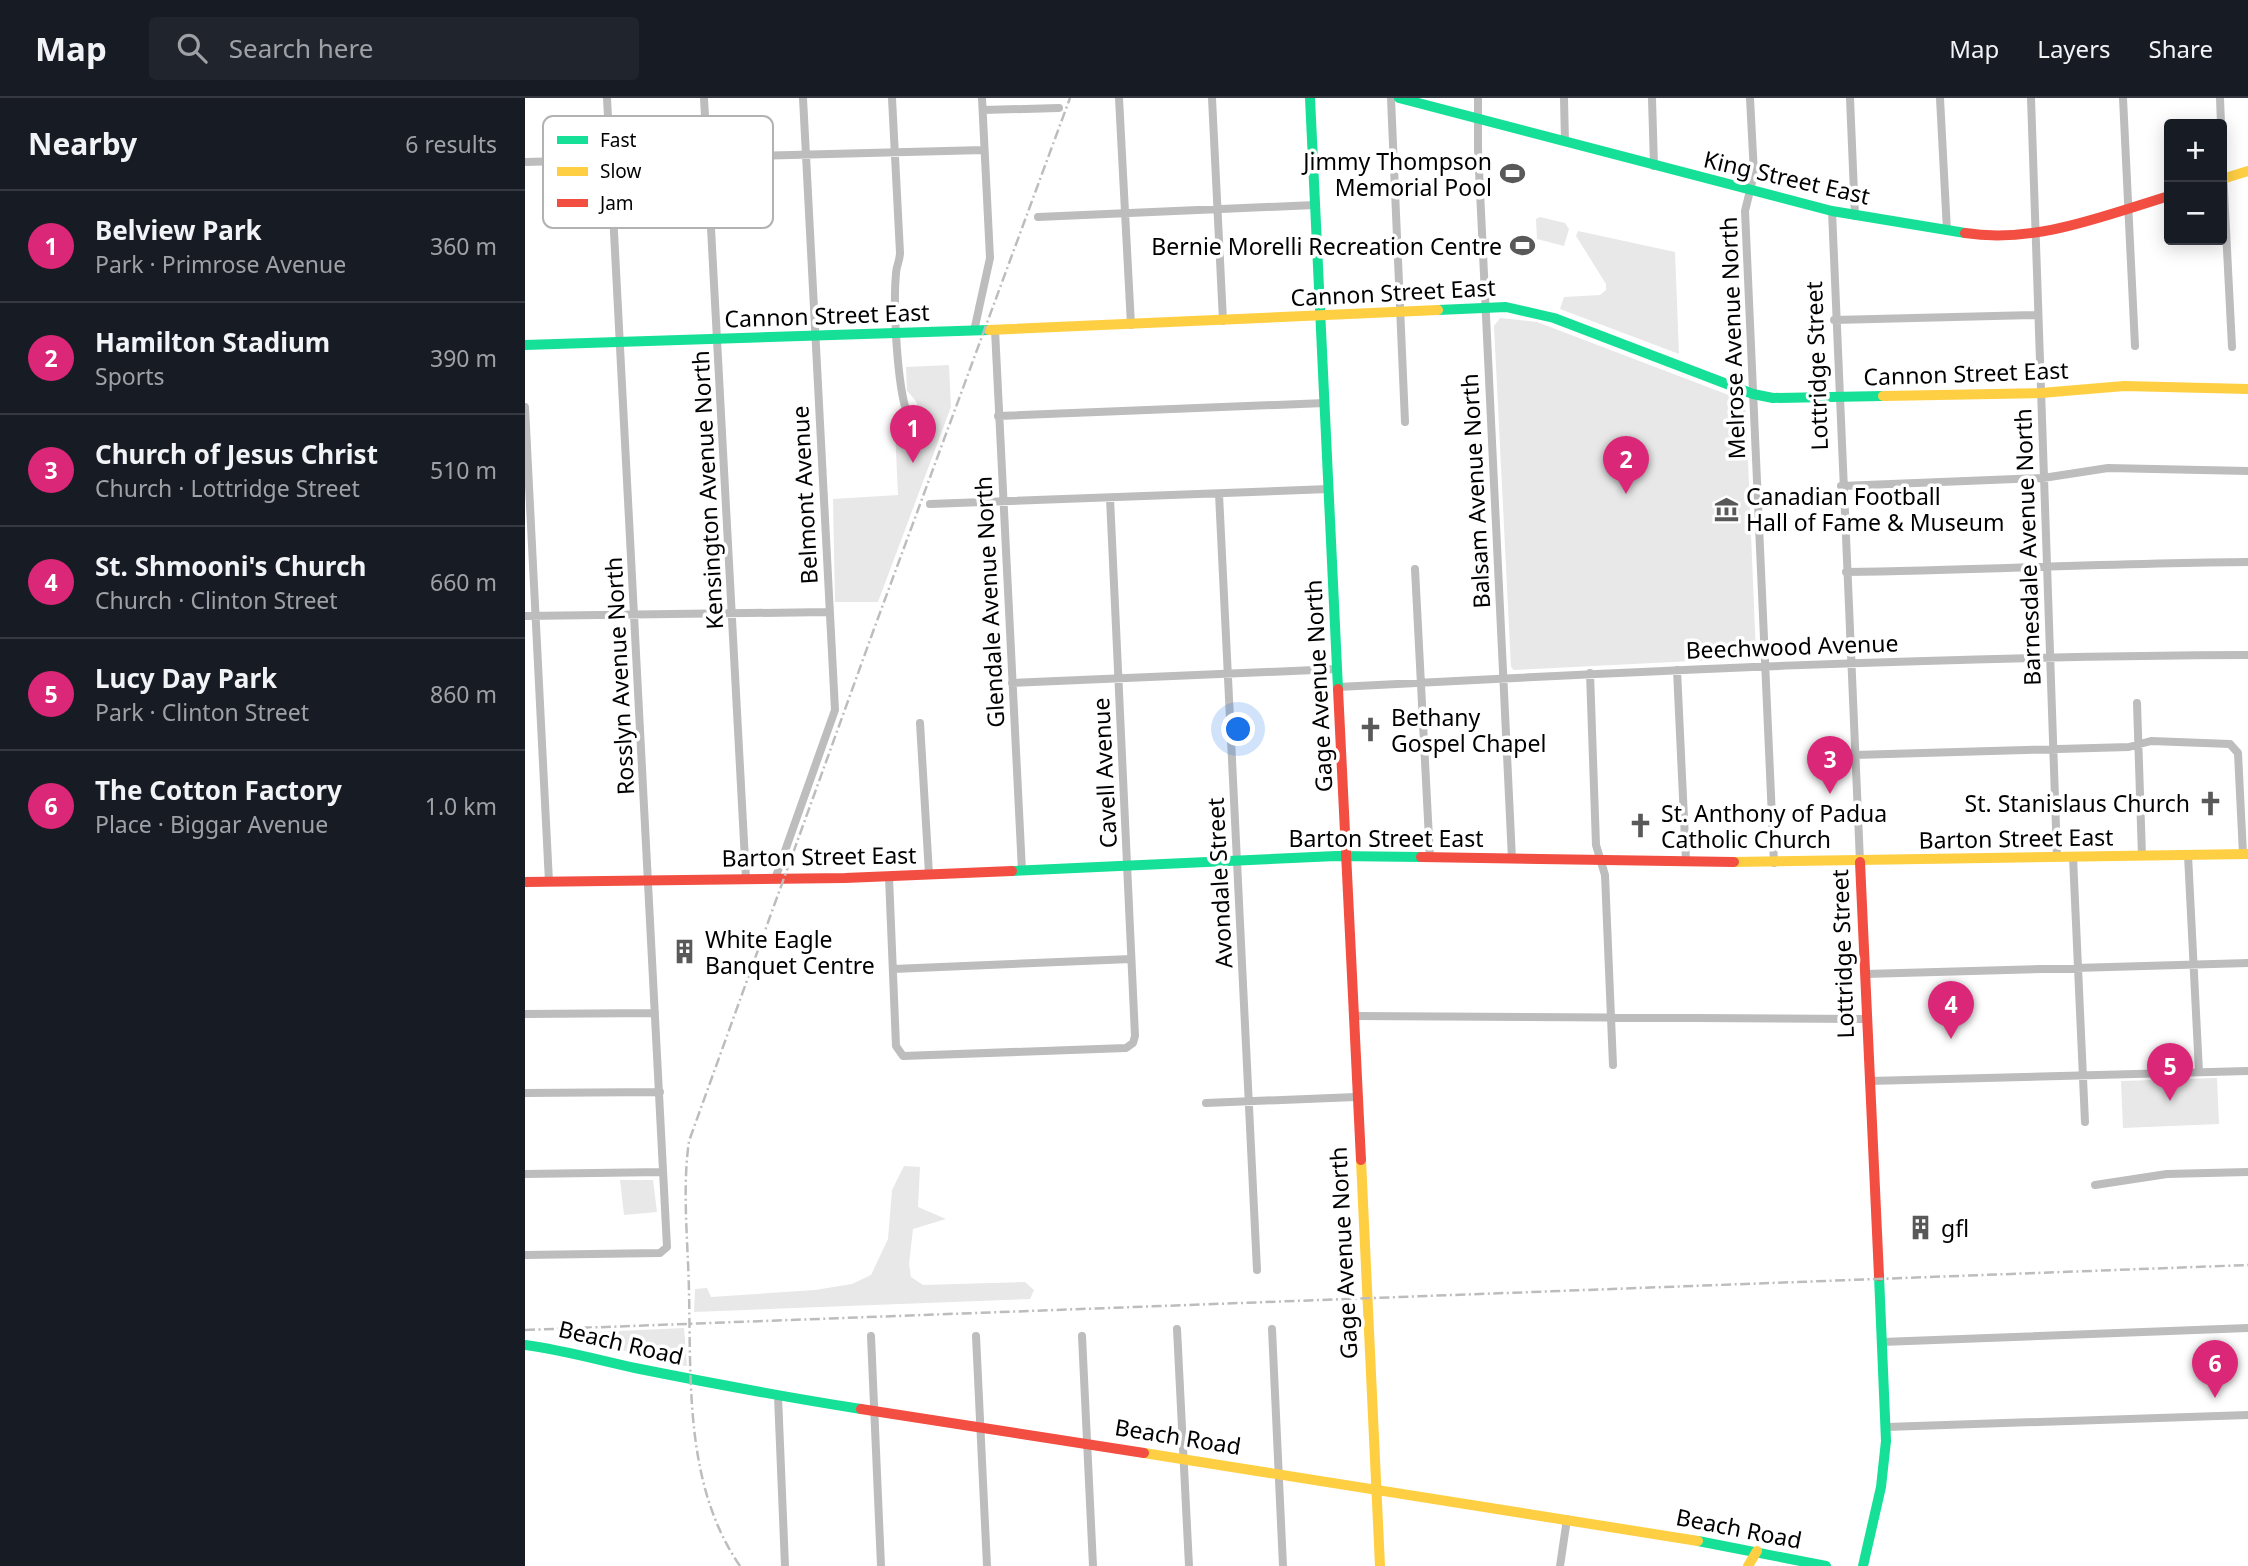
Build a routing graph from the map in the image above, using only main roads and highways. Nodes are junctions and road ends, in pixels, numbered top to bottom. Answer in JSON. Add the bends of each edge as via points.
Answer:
{"nodes":[{"id":1,"x":1310,"y":98,"type":"edge"},
{"id":2,"x":1399,"y":98,"type":"edge"},
{"id":3,"x":2248,"y":171,"type":"edge"},
{"id":4,"x":2227,"y":178,"type":"edge"},
{"id":5,"x":2164,"y":198,"type":"edge"},
{"id":6,"x":1321,"y":316,"type":"junction"},
{"id":7,"x":525,"y":345,"type":"edge"},
{"id":8,"x":2248,"y":389,"type":"edge"},
{"id":9,"x":2245,"y":854,"type":"edge"},
{"id":10,"x":1347,"y":856,"type":"junction"},
{"id":11,"x":1860,"y":862,"type":"junction"},
{"id":12,"x":525,"y":882,"type":"edge"},
{"id":13,"x":525,"y":1345,"type":"edge"},
{"id":14,"x":1375,"y":1490,"type":"junction"},
{"id":15,"x":1757,"y":1551,"type":"junction"},
{"id":16,"x":1380,"y":1566,"type":"edge"},
{"id":17,"x":1748,"y":1566,"type":"edge"},
{"id":18,"x":1826,"y":1566,"type":"edge"},
{"id":19,"x":1863,"y":1566,"type":"edge"}],
"edges":[{"from":1,"to":6,"type":"main road","name":"Gage Avenue North"},
{"from":2,"to":5,"type":"main road","name":"King Street East","via":[[1832,211],[1947,231],[2037,234]]},
{"from":3,"to":4,"type":"main road"},
{"from":6,"to":7,"type":"main road","name":"Cannon Street East"},
{"from":6,"to":8,"type":"main road","name":"Cannon Street East","via":[[1525,309],[1753,394],[1784,399],[2041,393],[2124,386]]},
{"from":6,"to":10,"type":"main road","name":"Gage Avenue North"},
{"from":9,"to":11,"type":"main road","name":"Barton Street East"},
{"from":10,"to":11,"type":"main road","name":"Barton Street East"},
{"from":10,"to":12,"type":"main road","name":"Barton Street East","via":[[888,877]]},
{"from":10,"to":14,"type":"main road","name":"Gage Avenue North"},
{"from":11,"to":19,"type":"main road","name":"Lottridge Street","via":[[1886,1427],[1883,1477]]},
{"from":13,"to":14,"type":"main road","name":"Beach Road","via":[[778,1396]]},
{"from":14,"to":15,"type":"main road","name":"Beach Road"},
{"from":14,"to":16,"type":"main road","name":"Gage Avenue North"},
{"from":15,"to":17,"type":"main road"},
{"from":15,"to":18,"type":"main road","name":"Beach Road"}]}
